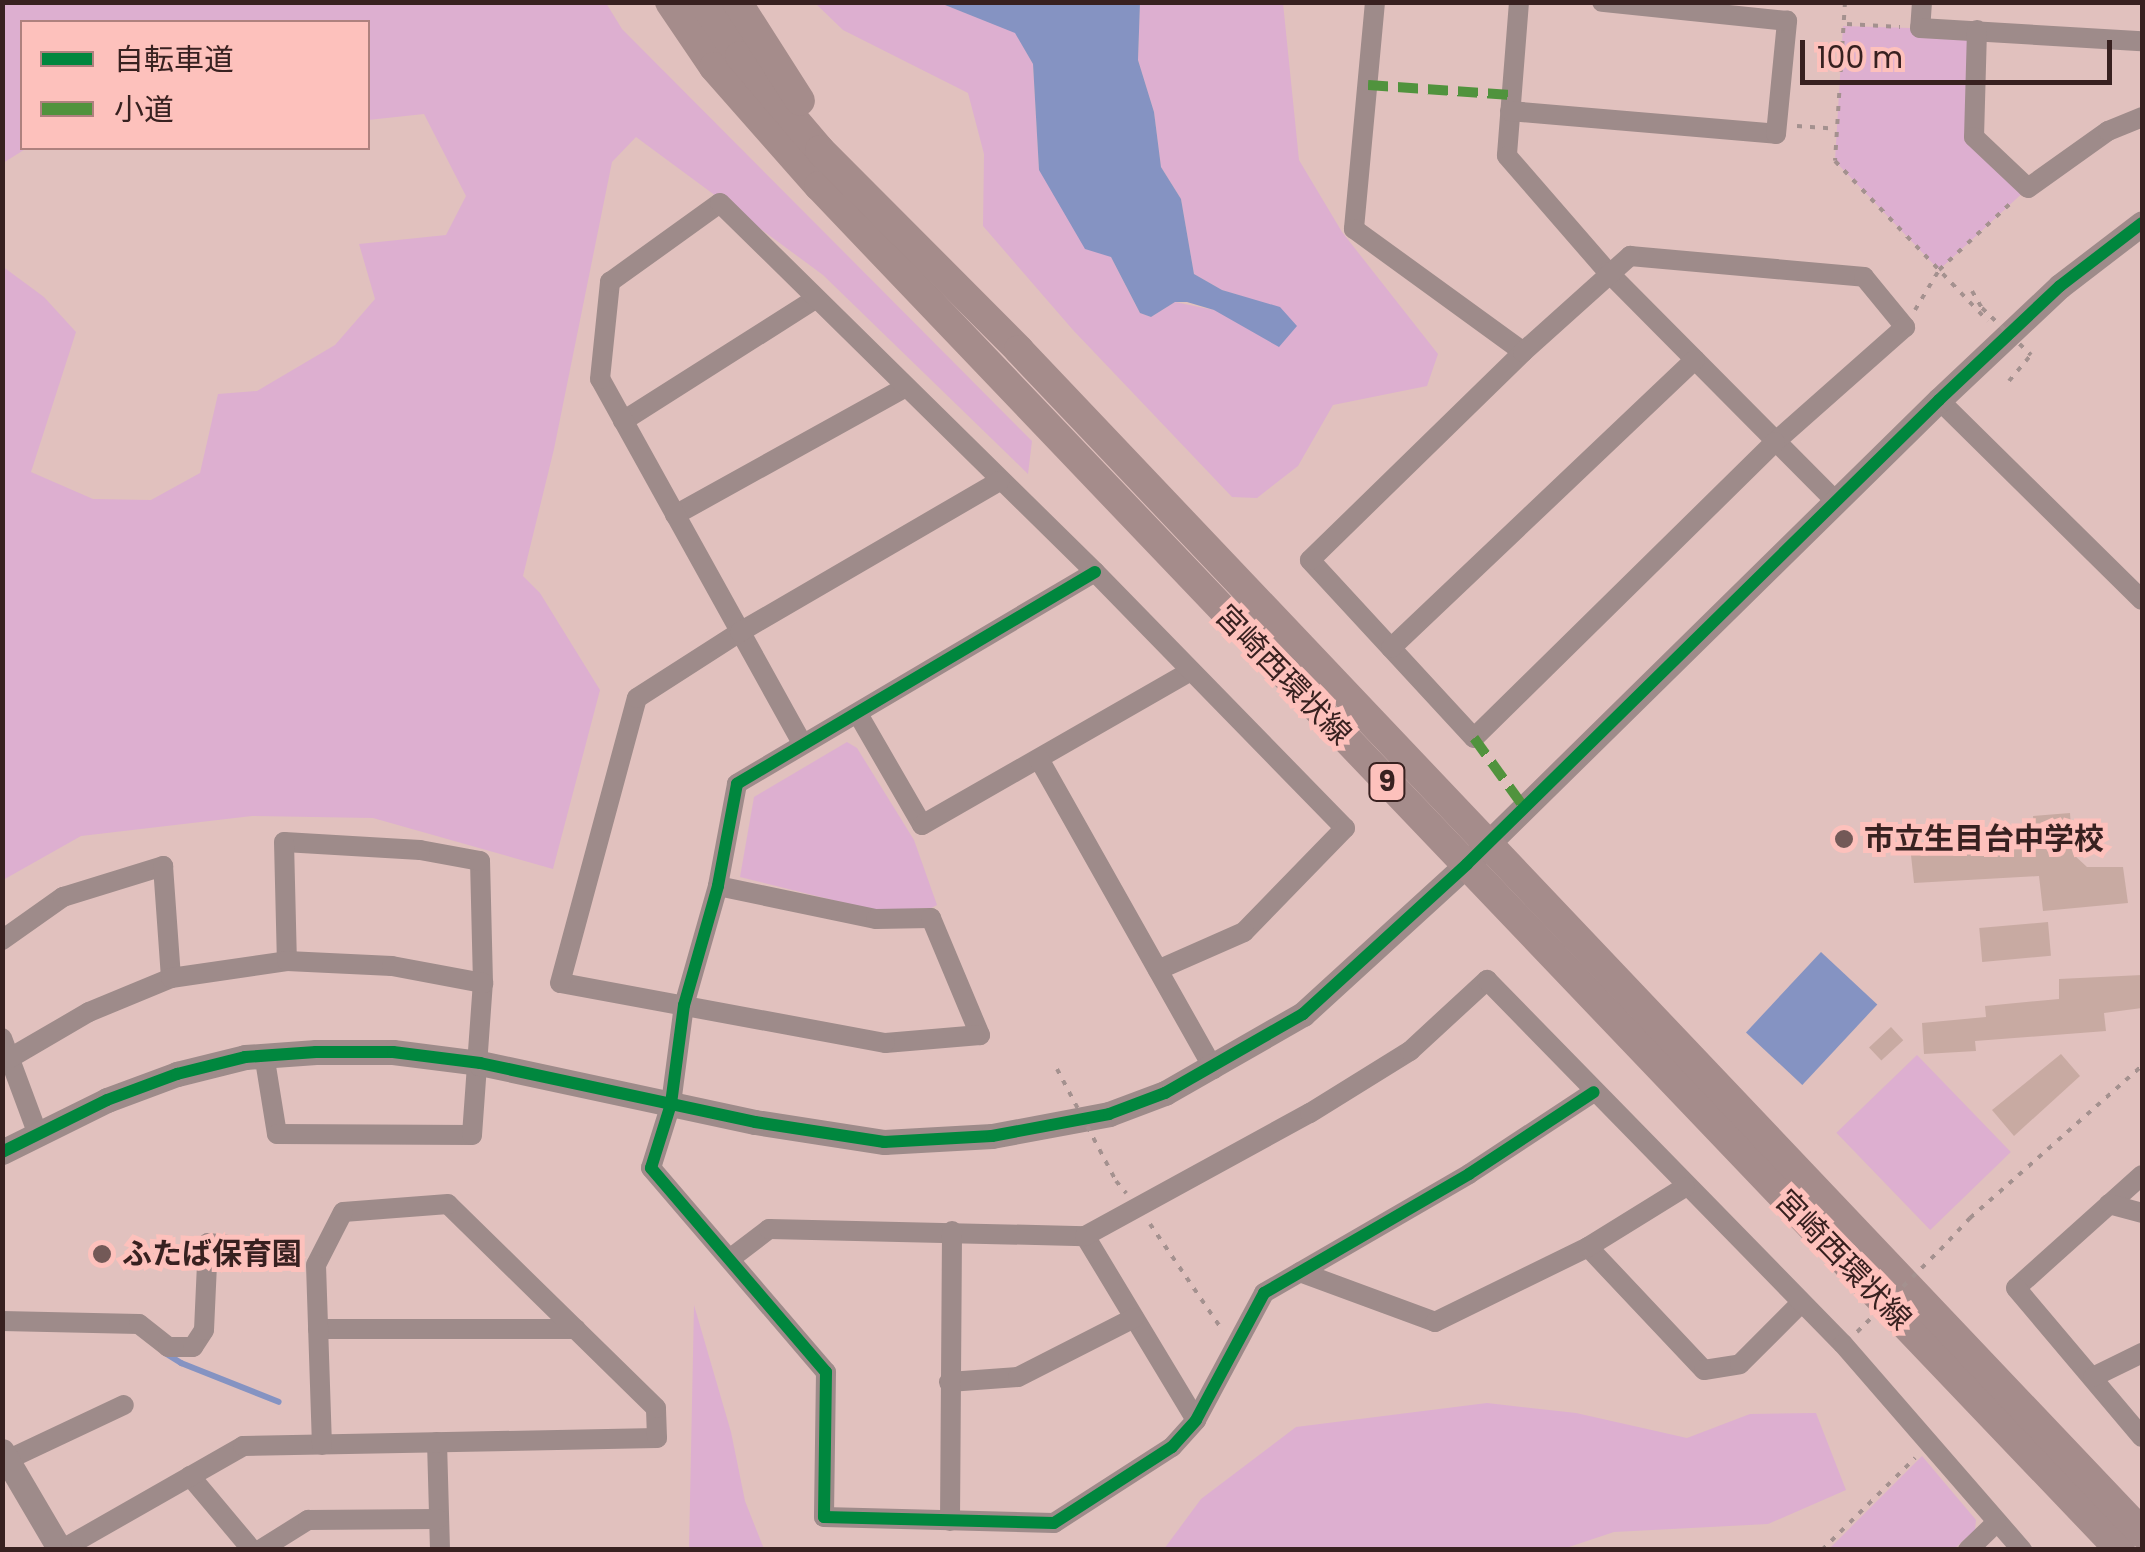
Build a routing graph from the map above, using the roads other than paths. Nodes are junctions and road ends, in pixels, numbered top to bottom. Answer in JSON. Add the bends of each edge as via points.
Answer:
{"nodes":[{"id":1,"x":670,"y":2,"type":"edge"},
{"id":2,"x":704,"y":2,"type":"edge"},
{"id":3,"x":737,"y":2,"type":"edge"},
{"id":4,"x":1375,"y":2,"type":"edge"},
{"id":5,"x":1519,"y":2,"type":"edge"},
{"id":6,"x":1602,"y":2,"type":"edge"},
{"id":7,"x":1922,"y":2,"type":"edge"},
{"id":8,"x":1977,"y":30,"type":"junction"},
{"id":9,"x":2142,"y":41,"type":"edge"},
{"id":10,"x":1510,"y":111,"type":"junction"},
{"id":11,"x":2142,"y":117,"type":"edge"},
{"id":12,"x":2142,"y":222,"type":"edge"},
{"id":13,"x":1608,"y":272,"type":"junction"},
{"id":14,"x":814,"y":300,"type":"junction"},
{"id":15,"x":1019,"y":350,"type":"junction"},
{"id":16,"x":1523,"y":352,"type":"junction"},
{"id":17,"x":1695,"y":360,"type":"junction"},
{"id":18,"x":904,"y":388,"type":"junction"},
{"id":19,"x":1939,"y":400,"type":"junction"},
{"id":20,"x":623,"y":420,"type":"junction"},
{"id":21,"x":1776,"y":442,"type":"junction"},
{"id":22,"x":999,"y":481,"type":"junction"},
{"id":23,"x":1837,"y":504,"type":"junction"},
{"id":24,"x":675,"y":515,"type":"junction"},
{"id":25,"x":1095,"y":572,"type":"junction"},
{"id":26,"x":2142,"y":600,"type":"edge"},
{"id":27,"x":740,"y":632,"type":"junction"},
{"id":28,"x":1391,"y":648,"type":"junction"},
{"id":29,"x":1191,"y":670,"type":"junction"},
{"id":30,"x":858,"y":714,"type":"junction"},
{"id":31,"x":802,"y":743,"type":"junction"},
{"id":32,"x":1039,"y":758,"type":"junction"},
{"id":33,"x":1489,"y":842,"type":"junction"},
{"id":34,"x":1467,"y":864,"type":"junction"},
{"id":35,"x":718,"y":886,"type":"junction"},
{"id":36,"x":2,"y":940,"type":"edge"},
{"id":37,"x":287,"y":961,"type":"junction"},
{"id":38,"x":1158,"y":970,"type":"junction"},
{"id":39,"x":172,"y":978,"type":"junction"},
{"id":40,"x":483,"y":983,"type":"junction"},
{"id":41,"x":684,"y":1005,"type":"junction"},
{"id":42,"x":6,"y":1048,"type":"edge"},
{"id":43,"x":264,"y":1054,"type":"junction"},
{"id":44,"x":480,"y":1062,"type":"junction"},
{"id":45,"x":1214,"y":1069,"type":"junction"},
{"id":46,"x":1594,"y":1092,"type":"junction"},
{"id":47,"x":672,"y":1104,"type":"junction"},
{"id":48,"x":38,"y":1134,"type":"junction"},
{"id":49,"x":2,"y":1152,"type":"edge"},
{"id":50,"x":2142,"y":1175,"type":"edge"},
{"id":51,"x":1685,"y":1187,"type":"junction"},
{"id":52,"x":2109,"y":1204,"type":"junction"},
{"id":53,"x":2142,"y":1213,"type":"edge"},
{"id":54,"x":952,"y":1230,"type":"junction"},
{"id":55,"x":1085,"y":1236,"type":"junction"},
{"id":56,"x":1588,"y":1247,"type":"junction"},
{"id":57,"x":268,"y":1250,"type":"dead end"},
{"id":58,"x":731,"y":1258,"type":"junction"},
{"id":59,"x":1300,"y":1272,"type":"junction"},
{"id":60,"x":1800,"y":1304,"type":"junction"},
{"id":61,"x":1134,"y":1318,"type":"junction"},
{"id":62,"x":2,"y":1320,"type":"edge"},
{"id":63,"x":318,"y":1329,"type":"junction"},
{"id":64,"x":576,"y":1329,"type":"junction"},
{"id":65,"x":2142,"y":1353,"type":"edge"},
{"id":66,"x":2093,"y":1377,"type":"junction"},
{"id":67,"x":949,"y":1382,"type":"junction"},
{"id":68,"x":124,"y":1406,"type":"dead end"},
{"id":69,"x":1196,"y":1420,"type":"junction"},
{"id":70,"x":2142,"y":1437,"type":"edge"},
{"id":71,"x":437,"y":1442,"type":"junction"},
{"id":72,"x":322,"y":1444,"type":"junction"},
{"id":73,"x":5,"y":1455,"type":"edge"},
{"id":74,"x":190,"y":1476,"type":"junction"},
{"id":75,"x":438,"y":1518,"type":"junction"},
{"id":76,"x":950,"y":1521,"type":"junction"},
{"id":77,"x":1996,"y":1523,"type":"junction"},
{"id":78,"x":2142,"y":1533,"type":"edge"},
{"id":79,"x":60,"y":1550,"type":"edge"},
{"id":80,"x":252,"y":1550,"type":"edge"},
{"id":81,"x":260,"y":1550,"type":"edge"},
{"id":82,"x":440,"y":1550,"type":"edge"},
{"id":83,"x":1968,"y":1550,"type":"edge"},
{"id":84,"x":2022,"y":1550,"type":"edge"},
{"id":85,"x":2120,"y":1550,"type":"edge"}],
"edges":[{"from":1,"to":34,"type":"main road","name":"宮崎西環状線","number":"9","via":[[714,67],[819,186]]},
{"from":2,"to":15,"type":"main road","name":"宮崎西環状線","number":"9","via":[[820,150]]},
{"from":3,"to":15,"type":"main road","via":[[800,101],[1010,326]]},
{"from":4,"to":16,"type":"street","via":[[1354,229]]},
{"from":5,"to":10,"type":"street"},
{"from":6,"to":10,"type":"street","via":[[1787,21],[1776,134]]},
{"from":7,"to":8,"type":"street","via":[[1920,28]]},
{"from":8,"to":9,"type":"street"},
{"from":8,"to":11,"type":"street","via":[[1974,137],[2028,188],[2108,131]]},
{"from":10,"to":13,"type":"street","via":[[1507,156]]},
{"from":12,"to":19,"type":"street","via":[[2060,286]]},
{"from":13,"to":16,"type":"street"},
{"from":13,"to":17,"type":"street"},
{"from":13,"to":21,"type":"street","via":[[1630,256],[1864,277],[1905,326]]},
{"from":14,"to":18,"type":"street"},
{"from":14,"to":20,"type":"street"},
{"from":14,"to":20,"type":"street","via":[[720,203],[610,282],[600,380]]},
{"from":15,"to":33,"type":"main road","name":"宮崎西環状線","number":"9"},
{"from":16,"to":28,"type":"street","via":[[1310,560]]},
{"from":17,"to":21,"type":"street"},
{"from":17,"to":28,"type":"street"},
{"from":18,"to":22,"type":"street"},
{"from":18,"to":24,"type":"street"},
{"from":19,"to":23,"type":"street"},
{"from":19,"to":26,"type":"street"},
{"from":20,"to":24,"type":"street"},
{"from":21,"to":23,"type":"street"},
{"from":21,"to":28,"type":"street","via":[[1474,738]]},
{"from":22,"to":25,"type":"street"},
{"from":22,"to":27,"type":"street"},
{"from":23,"to":33,"type":"street"},
{"from":24,"to":27,"type":"street"},
{"from":25,"to":29,"type":"street"},
{"from":25,"to":30,"type":"street"},
{"from":27,"to":31,"type":"street"},
{"from":27,"to":41,"type":"street","via":[[637,698],[560,983]]},
{"from":29,"to":32,"type":"street"},
{"from":29,"to":38,"type":"street","via":[[1345,828],[1244,932]]},
{"from":30,"to":31,"type":"street"},
{"from":30,"to":32,"type":"street","via":[[922,824]]},
{"from":31,"to":35,"type":"street","via":[[737,784]]},
{"from":32,"to":38,"type":"street"},
{"from":33,"to":34,"type":"street"},
{"from":33,"to":78,"type":"main road","name":"宮崎西環状線","number":"9"},
{"from":34,"to":45,"type":"street","via":[[1303,1014]]},
{"from":34,"to":85,"type":"main road","name":"宮崎西環状線","number":"9"},
{"from":35,"to":41,"type":"street"},
{"from":35,"to":41,"type":"street","via":[[876,919],[931,918],[980,1036],[885,1043]]},
{"from":36,"to":39,"type":"street","via":[[63,897],[163,866]]},
{"from":37,"to":39,"type":"street"},
{"from":37,"to":40,"type":"street","via":[[392,966]]},
{"from":37,"to":40,"type":"street","via":[[284,842],[420,850],[480,861]]},
{"from":38,"to":45,"type":"street"},
{"from":39,"to":42,"type":"street"},
{"from":40,"to":44,"type":"street"},
{"from":41,"to":47,"type":"street"},
{"from":42,"to":48,"type":"street"},
{"from":43,"to":44,"type":"street","via":[[393,1052]]},
{"from":43,"to":44,"type":"street","via":[[277,1134],[472,1135]]},
{"from":43,"to":48,"type":"street","via":[[177,1074]]},
{"from":44,"to":47,"type":"street"},
{"from":45,"to":47,"type":"street","via":[[1109,1114],[992,1136],[884,1142]]},
{"from":46,"to":51,"type":"street"},
{"from":46,"to":55,"type":"street","via":[[1487,980],[1410,1051]]},
{"from":46,"to":59,"type":"street","via":[[1470,1174]]},
{"from":47,"to":58,"type":"street","via":[[651,1168]]},
{"from":48,"to":49,"type":"street"},
{"from":50,"to":52,"type":"street"},
{"from":51,"to":56,"type":"street"},
{"from":51,"to":60,"type":"street"},
{"from":52,"to":53,"type":"street"},
{"from":52,"to":66,"type":"street","via":[[2016,1288]]},
{"from":54,"to":55,"type":"street"},
{"from":54,"to":58,"type":"street","via":[[768,1229]]},
{"from":54,"to":67,"type":"street"},
{"from":55,"to":61,"type":"street"},
{"from":56,"to":59,"type":"street","via":[[1434,1322]]},
{"from":56,"to":60,"type":"street","via":[[1704,1370],[1740,1364]]},
{"from":57,"to":62,"type":"street","via":[[208,1243],[204,1330],[193,1347],[168,1346],[139,1324]]},
{"from":58,"to":76,"type":"street","via":[[826,1372],[824,1517]]},
{"from":59,"to":69,"type":"street","via":[[1264,1293]]},
{"from":60,"to":77,"type":"street","via":[[1843,1344]]},
{"from":61,"to":67,"type":"street","via":[[1018,1377]]},
{"from":61,"to":69,"type":"street"},
{"from":63,"to":64,"type":"street"},
{"from":63,"to":64,"type":"street","via":[[316,1265],[343,1212],[448,1204]]},
{"from":63,"to":72,"type":"street"},
{"from":64,"to":71,"type":"street","via":[[656,1408],[657,1438]]},
{"from":65,"to":66,"type":"street"},
{"from":66,"to":70,"type":"street"},
{"from":67,"to":76,"type":"street"},
{"from":68,"to":73,"type":"street"},
{"from":69,"to":76,"type":"street","via":[[1172,1447],[1054,1523]]},
{"from":71,"to":72,"type":"street"},
{"from":71,"to":75,"type":"street"},
{"from":72,"to":74,"type":"street","via":[[243,1446]]},
{"from":73,"to":79,"type":"street"},
{"from":74,"to":79,"type":"street"},
{"from":74,"to":80,"type":"street"},
{"from":75,"to":81,"type":"street","via":[[308,1520]]},
{"from":75,"to":82,"type":"street"},
{"from":77,"to":83,"type":"street"},
{"from":77,"to":84,"type":"street"}]}
